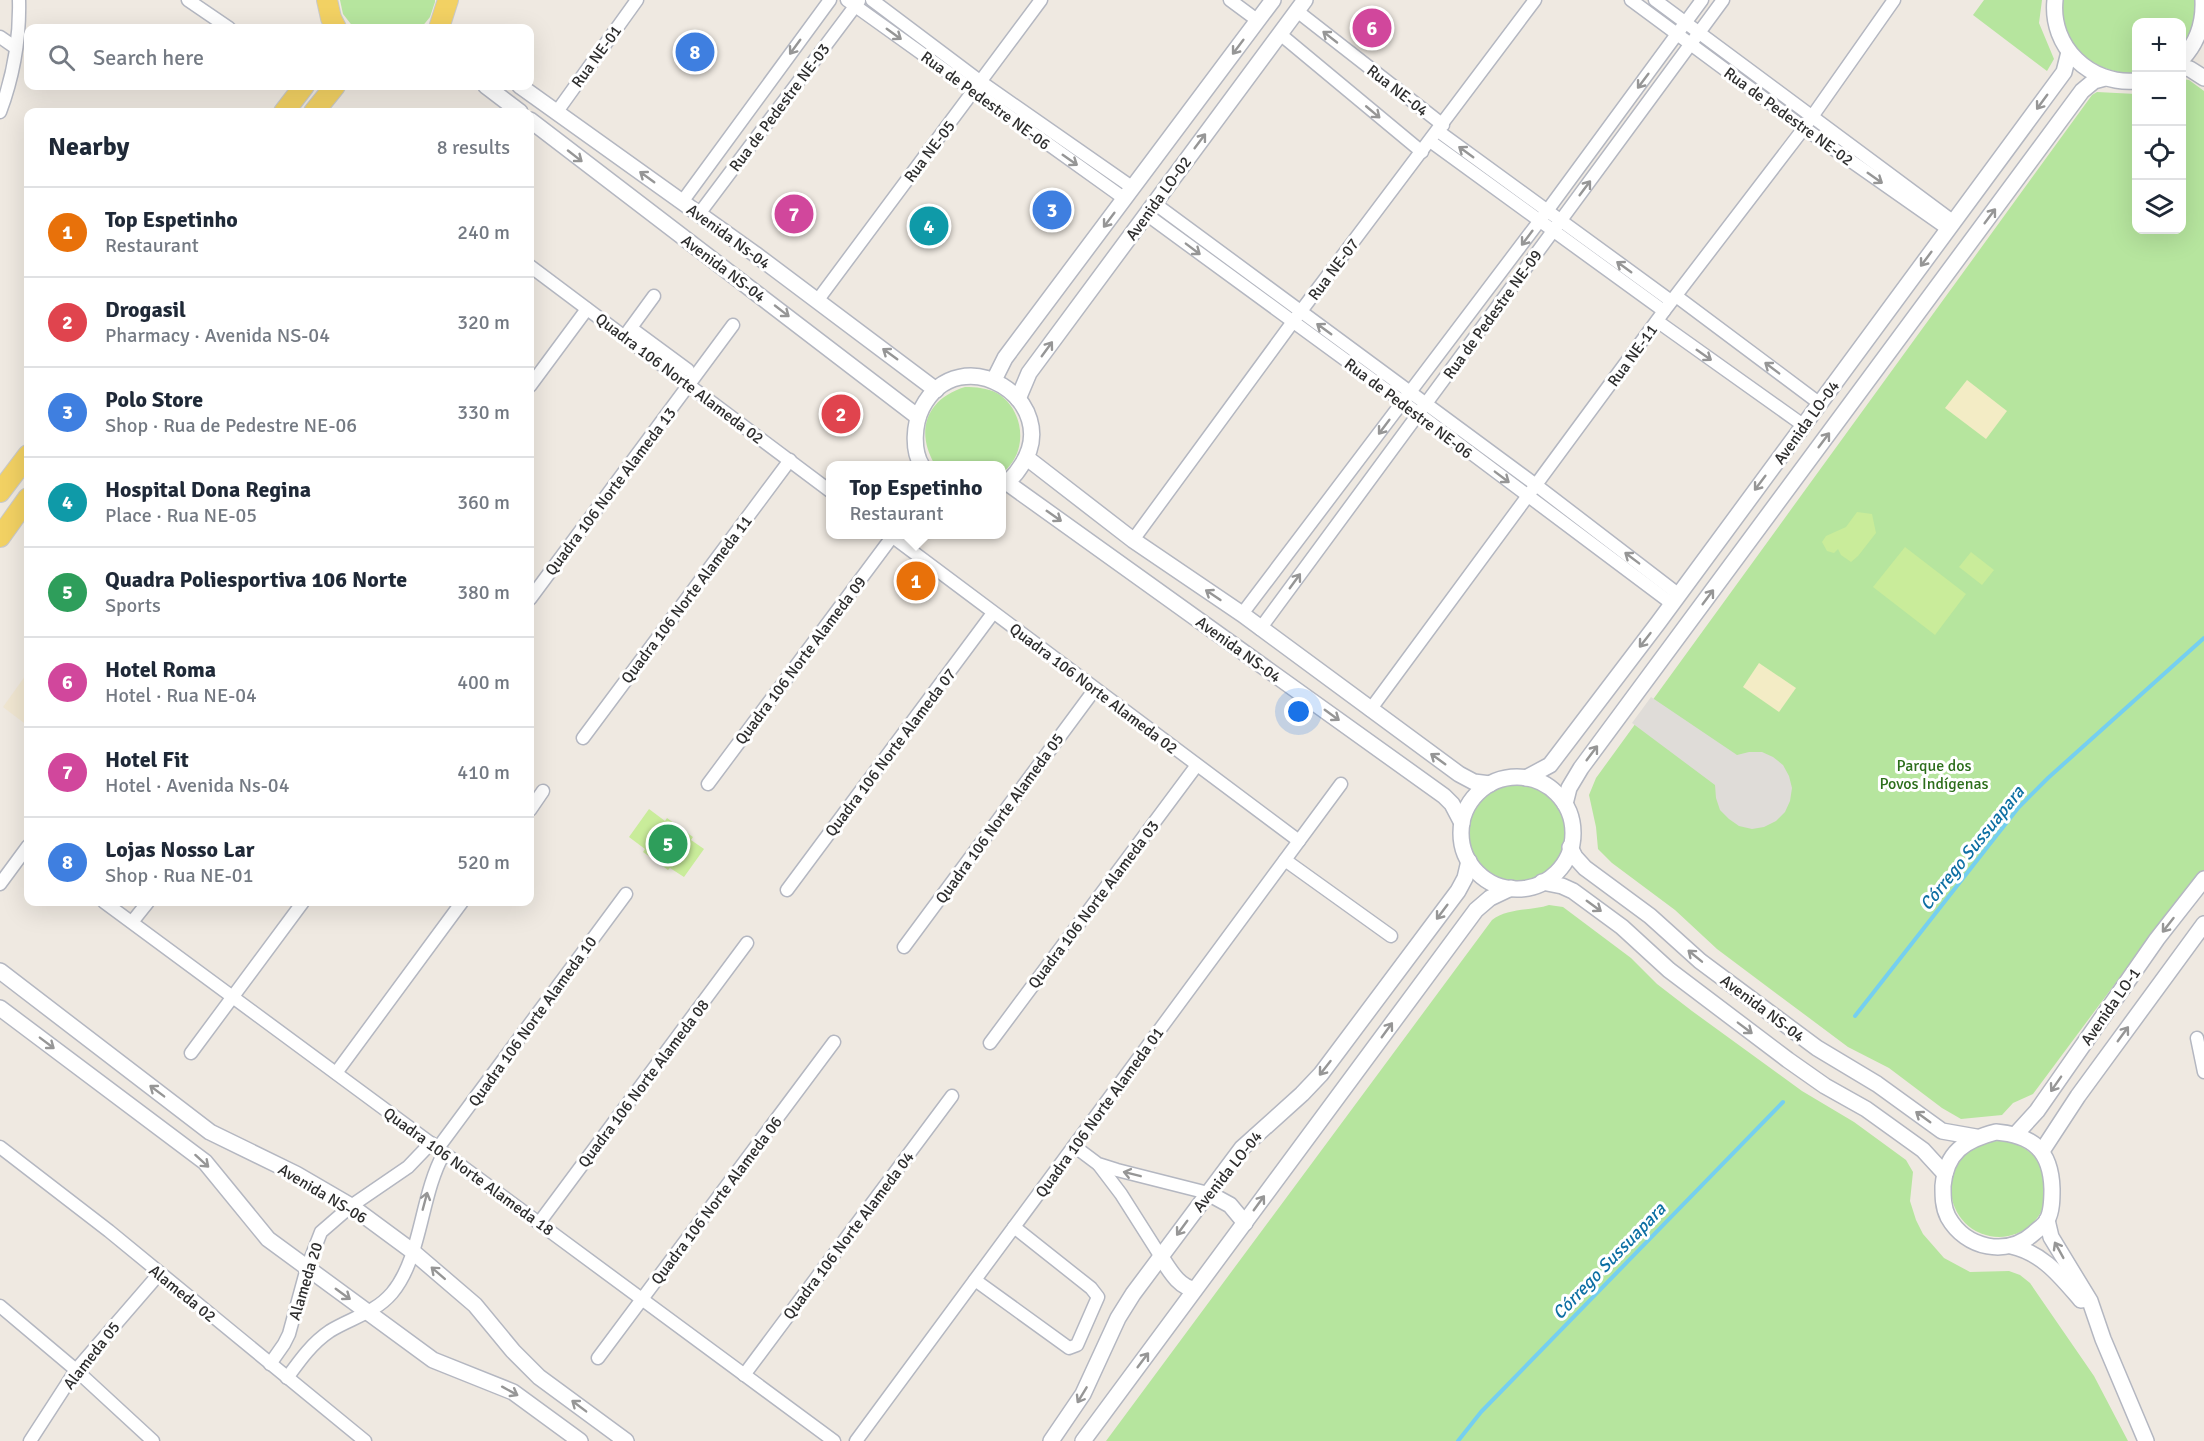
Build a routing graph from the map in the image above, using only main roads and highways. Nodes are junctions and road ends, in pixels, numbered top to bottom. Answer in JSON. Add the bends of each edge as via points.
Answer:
{"nodes":[{"id":1,"x":327,"y":0,"type":"edge"},
{"id":2,"x":448,"y":0,"type":"edge"},
{"id":3,"x":334,"y":24,"type":"edge"},
{"id":4,"x":443,"y":24,"type":"edge"},
{"id":5,"x":301,"y":90,"type":"edge"},
{"id":6,"x":332,"y":90,"type":"edge"},
{"id":7,"x":287,"y":108,"type":"edge"},
{"id":8,"x":317,"y":108,"type":"edge"},
{"id":9,"x":24,"y":460,"type":"edge"},
{"id":10,"x":0,"y":492,"type":"edge"},
{"id":11,"x":24,"y":504,"type":"edge"},
{"id":12,"x":0,"y":537,"type":"edge"}],
"edges":[{"from":1,"to":3,"type":"main road"},
{"from":2,"to":4,"type":"main road"},
{"from":5,"to":7,"type":"main road"},
{"from":6,"to":8,"type":"main road"},
{"from":9,"to":10,"type":"main road"},
{"from":11,"to":12,"type":"main road"}]}
